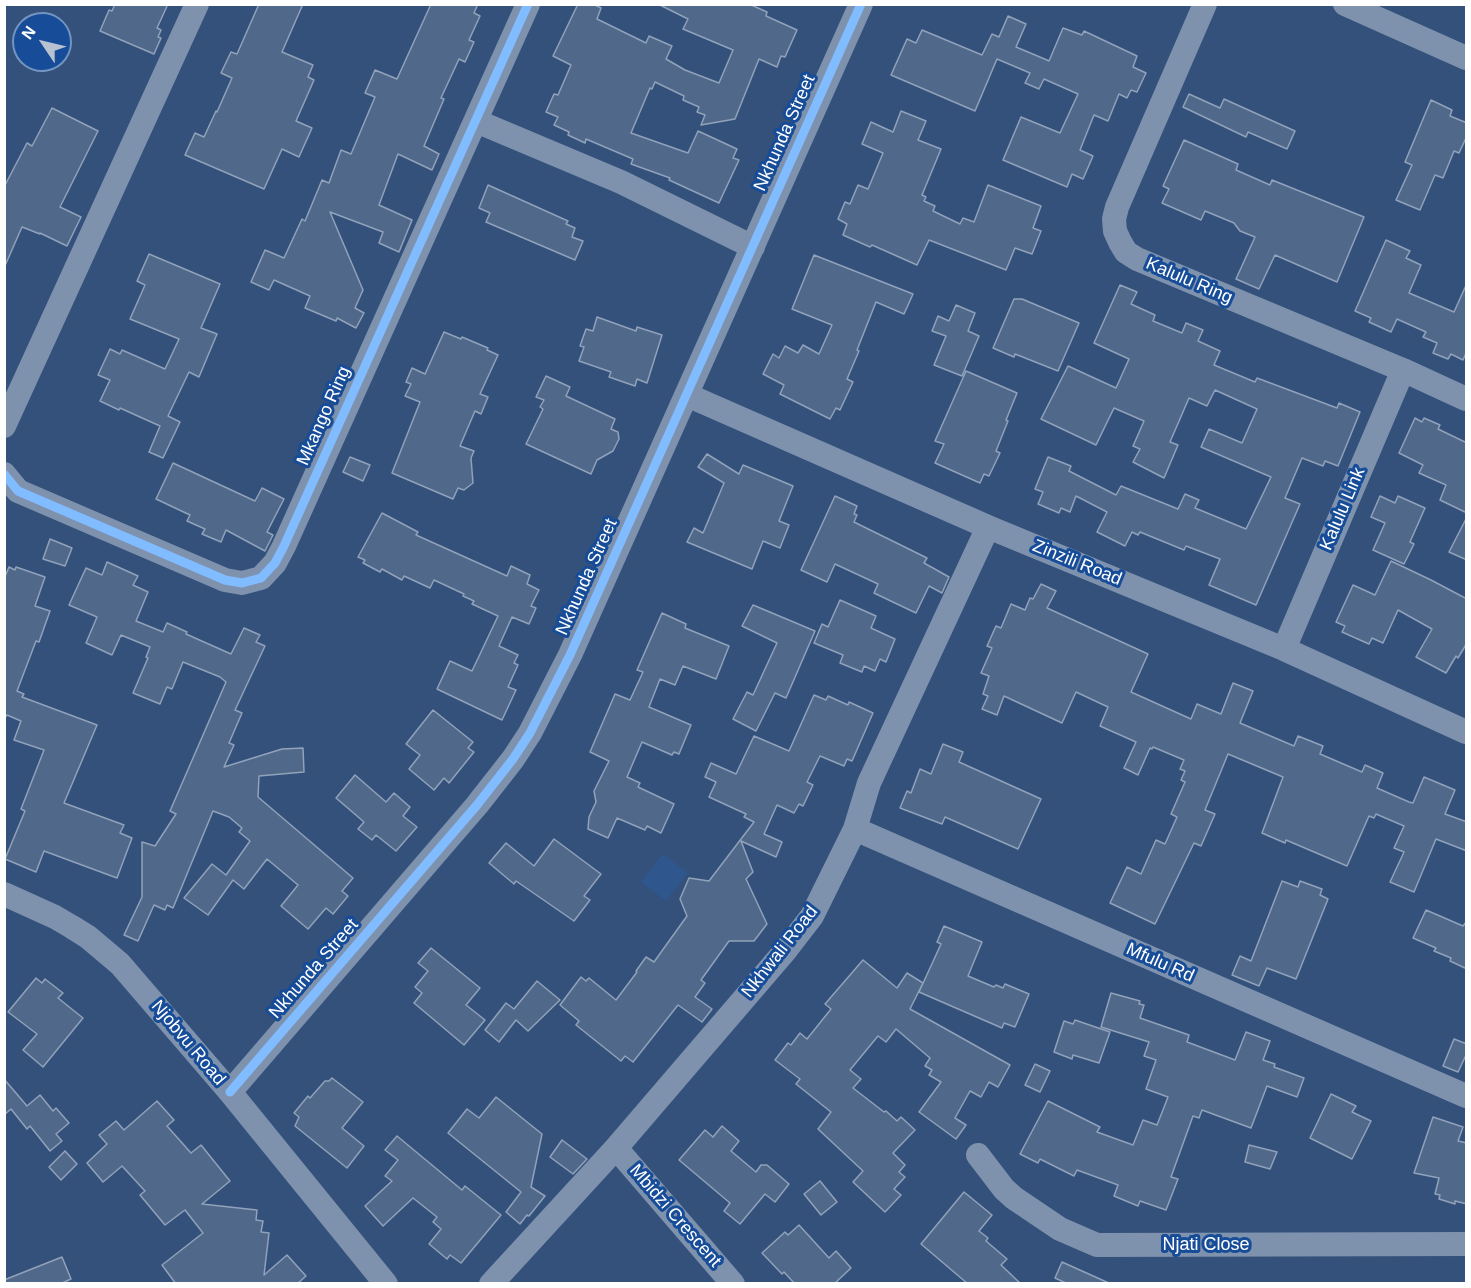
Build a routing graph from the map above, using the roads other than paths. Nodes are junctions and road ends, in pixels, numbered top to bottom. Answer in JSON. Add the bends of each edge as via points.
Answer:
{"nodes":[{"id":1,"x":196,"y":4,"type":"edge"},
{"id":2,"x":528,"y":4,"type":"edge"},
{"id":3,"x":861,"y":4,"type":"edge"},
{"id":4,"x":1204,"y":4,"type":"edge"},
{"id":5,"x":1345,"y":4,"type":"edge"},
{"id":6,"x":1467,"y":58,"type":"edge"},
{"id":7,"x":476,"y":121,"type":"junction"},
{"id":8,"x":753,"y":247,"type":"junction"},
{"id":9,"x":1403,"y":370,"type":"junction"},
{"id":10,"x":687,"y":395,"type":"junction"},
{"id":11,"x":1467,"y":399,"type":"edge"},
{"id":12,"x":4,"y":426,"type":"edge"},
{"id":13,"x":4,"y":474,"type":"edge"},
{"id":14,"x":988,"y":527,"type":"junction"},
{"id":15,"x":1284,"y":649,"type":"junction"},
{"id":16,"x":1467,"y":732,"type":"edge"},
{"id":17,"x":855,"y":829,"type":"junction"},
{"id":18,"x":4,"y":894,"type":"edge"},
{"id":19,"x":230,"y":1092,"type":"junction"},
{"id":20,"x":1467,"y":1096,"type":"edge"},
{"id":21,"x":616,"y":1148,"type":"junction"},
{"id":22,"x":978,"y":1155,"type":"dead end"},
{"id":23,"x":1467,"y":1244,"type":"edge"},
{"id":24,"x":386,"y":1284,"type":"edge"},
{"id":25,"x":491,"y":1284,"type":"edge"},
{"id":26,"x":733,"y":1284,"type":"edge"}],
"edges":[{"from":1,"to":12,"type":"street"},
{"from":2,"to":7,"type":"street","name":"Mkango Ring"},
{"from":3,"to":8,"type":"street","name":"Nkhunda Street"},
{"from":4,"to":9,"type":"street","name":"Kalulu Ring","via":[[1117,207],[1115,231],[1120,242],[1137,259]]},
{"from":5,"to":6,"type":"street"},
{"from":7,"to":8,"type":"street","via":[[621,182]]},
{"from":7,"to":13,"type":"street","name":"Mkango Ring","via":[[284,546],[261,578],[242,583],[225,580],[18,491]]},
{"from":8,"to":10,"type":"street","name":"Nkhunda Street"},
{"from":9,"to":11,"type":"street","name":"Kalulu Ring"},
{"from":9,"to":15,"type":"street","name":"Kalulu Link"},
{"from":10,"to":14,"type":"street","name":"Zinzili Road"},
{"from":10,"to":19,"type":"street","name":"Nkhunda Street","via":[[570,655],[513,759],[477,806]]},
{"from":14,"to":15,"type":"street","name":"Zinzili Road"},
{"from":14,"to":17,"type":"street","name":"Nkhwali Road","via":[[869,783]]},
{"from":15,"to":16,"type":"street","name":"Zinzili Road"},
{"from":17,"to":20,"type":"street","name":"Mfulu Rd"},
{"from":17,"to":21,"type":"street","name":"Nkhwali Road","via":[[812,916]]},
{"from":18,"to":19,"type":"street","name":"Njobvu Road","via":[[55,917],[106,951]]},
{"from":19,"to":24,"type":"street","name":"Njobvu Road"},
{"from":21,"to":25,"type":"street","name":"Nkhwali Road"},
{"from":21,"to":26,"type":"street","name":"Mbidzi Crescent"},
{"from":22,"to":23,"type":"street","name":"Njati Close","via":[[1014,1198],[1060,1228],[1097,1245]]}]}
